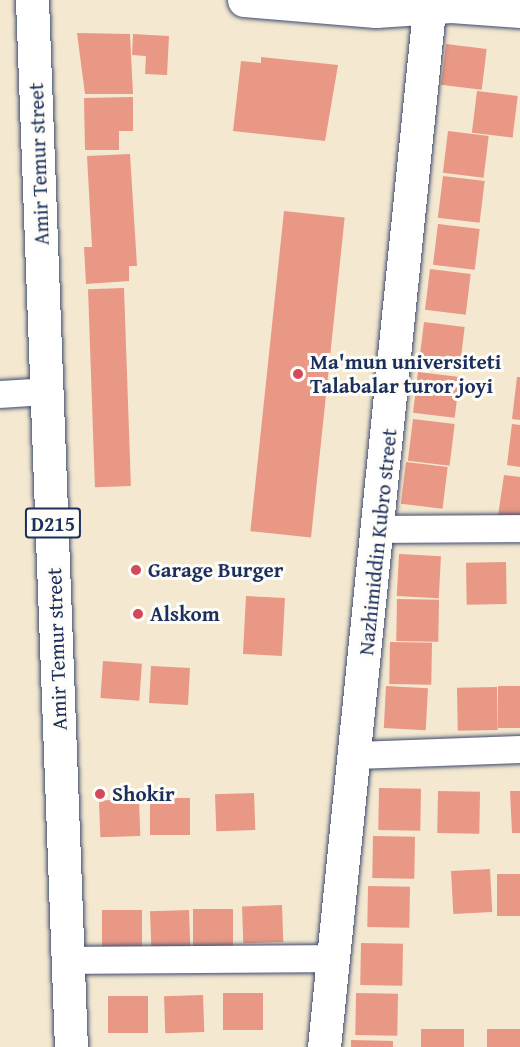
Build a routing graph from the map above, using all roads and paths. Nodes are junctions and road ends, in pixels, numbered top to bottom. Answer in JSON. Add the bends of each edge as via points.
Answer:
{"nodes":[{"id":1,"x":32,"y":0,"type":"edge"},
{"id":2,"x":244,"y":0,"type":"edge"},
{"id":3,"x":429,"y":4,"type":"edge"},
{"id":4,"x":520,"y":11,"type":"edge"},
{"id":5,"x":48,"y":391,"type":"junction"},
{"id":6,"x":0,"y":394,"type":"edge"},
{"id":7,"x":520,"y":528,"type":"edge"},
{"id":8,"x":380,"y":529,"type":"junction"},
{"id":9,"x":520,"y":749,"type":"edge"},
{"id":10,"x":356,"y":755,"type":"junction"},
{"id":11,"x":333,"y":958,"type":"junction"},
{"id":12,"x":68,"y":960,"type":"junction"},
{"id":13,"x":71,"y":1047,"type":"edge"},
{"id":14,"x":324,"y":1047,"type":"edge"}],
"edges":[{"from":1,"to":5,"type":"main road","name":"Amir Temur street","number":"D215"},
{"from":2,"to":3,"type":"main road","via":[[375,11]]},
{"from":3,"to":4,"type":"main road"},
{"from":3,"to":8,"type":"main road","name":"Nazhimiddin Kubro street"},
{"from":5,"to":6,"type":"street"},
{"from":5,"to":12,"type":"main road","name":"Amir Temur street","number":"D215"},
{"from":7,"to":8,"type":"street"},
{"from":8,"to":10,"type":"main road","name":"Nazhimiddin Kubro street"},
{"from":9,"to":10,"type":"street"},
{"from":10,"to":11,"type":"main road","name":"Nazhimiddin Kubro street"},
{"from":11,"to":12,"type":"street"},
{"from":11,"to":14,"type":"main road","name":"Nazhimiddin Kubro street"},
{"from":12,"to":13,"type":"main road","name":"Amir Temur street","number":"D215"}]}
